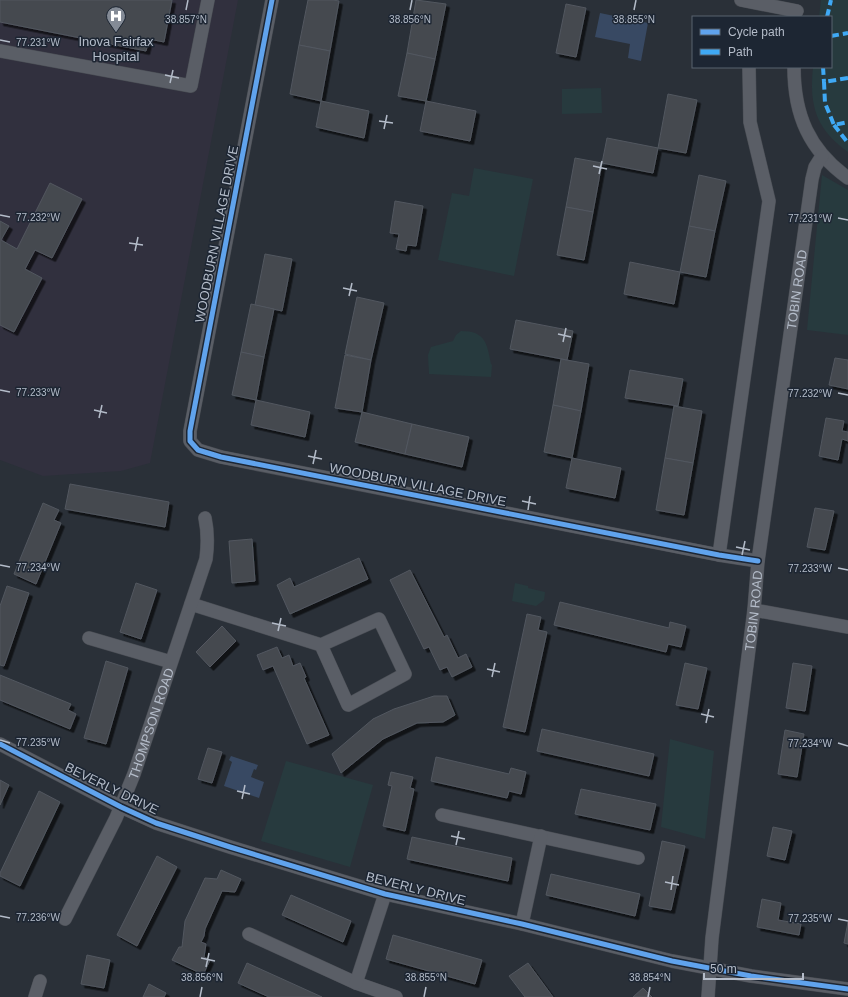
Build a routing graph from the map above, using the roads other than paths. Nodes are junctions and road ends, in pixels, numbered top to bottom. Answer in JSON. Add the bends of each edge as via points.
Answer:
{"nodes":[{"id":1,"x":208,"y":0,"type":"edge"},
{"id":2,"x":272,"y":0,"type":"edge"},
{"id":3,"x":741,"y":0,"type":"edge"},
{"id":4,"x":766,"y":7,"type":"edge"},
{"id":5,"x":798,"y":9,"type":"edge"},
{"id":6,"x":0,"y":51,"type":"edge"},
{"id":7,"x":750,"y":68,"type":"edge"},
{"id":8,"x":794,"y":68,"type":"edge"},
{"id":9,"x":822,"y":156,"type":"junction"},
{"id":10,"x":848,"y":178,"type":"edge"},
{"id":11,"x":205,"y":518,"type":"dead end"},
{"id":12,"x":719,"y":555,"type":"junction"},
{"id":13,"x":758,"y":561,"type":"junction"},
{"id":14,"x":191,"y":604,"type":"junction"},
{"id":15,"x":754,"y":610,"type":"junction"},
{"id":16,"x":848,"y":627,"type":"edge"},
{"id":17,"x":89,"y":638,"type":"dead end"},
{"id":18,"x":321,"y":645,"type":"junction"},
{"id":19,"x":171,"y":662,"type":"junction"},
{"id":20,"x":0,"y":744,"type":"edge"},
{"id":21,"x":120,"y":807,"type":"junction"},
{"id":22,"x":442,"y":815,"type":"dead end"},
{"id":23,"x":541,"y":836,"type":"junction"},
{"id":24,"x":638,"y":858,"type":"dead end"},
{"id":25,"x":385,"y":894,"type":"junction"},
{"id":26,"x":66,"y":920,"type":"dead end"},
{"id":27,"x":522,"y":924,"type":"junction"},
{"id":28,"x":249,"y":934,"type":"dead end"},
{"id":29,"x":710,"y":968,"type":"junction"},
{"id":30,"x":40,"y":980,"type":"dead end"},
{"id":31,"x":356,"y":983,"type":"junction"},
{"id":32,"x":848,"y":989,"type":"edge"},
{"id":33,"x":35,"y":997,"type":"edge"},
{"id":34,"x":396,"y":997,"type":"edge"},
{"id":35,"x":708,"y":997,"type":"edge"}],
"edges":[{"from":1,"to":6,"type":"street","via":[[191,86]]},
{"from":2,"to":12,"type":"street","name":"WOODBURN VILLAGE DRIVE","via":[[191,423],[190,441],[198,450],[221,457]]},
{"from":3,"to":4,"type":"street"},
{"from":4,"to":5,"type":"street"},
{"from":7,"to":12,"type":"street","via":[[750,122],[769,201]]},
{"from":8,"to":9,"type":"street","via":[[797,100],[803,122]]},
{"from":9,"to":10,"type":"street"},
{"from":9,"to":13,"type":"street","name":"TOBIN ROAD","via":[[815,167],[812,179]]},
{"from":11,"to":14,"type":"street","name":"THOMPSON ROAD","via":[[207,552]]},
{"from":12,"to":13,"type":"street","name":"WOODBURN VILLAGE DRIVE"},
{"from":13,"to":15,"type":"street","name":"TOBIN ROAD"},
{"from":14,"to":18,"type":"street"},
{"from":14,"to":19,"type":"street","name":"THOMPSON ROAD"},
{"from":15,"to":16,"type":"street"},
{"from":15,"to":29,"type":"street","name":"TOBIN ROAD"},
{"from":17,"to":19,"type":"street"},
{"from":18,"to":18,"type":"street","via":[[379,619],[404,674],[348,705]]},
{"from":19,"to":21,"type":"street","name":"THOMPSON ROAD","via":[[134,774]]},
{"from":20,"to":21,"type":"street","name":"BEVERLY DRIVE"},
{"from":21,"to":25,"type":"street","name":"BEVERLY DRIVE","via":[[156,823],[223,845]]},
{"from":21,"to":26,"type":"street","name":"THOMPSON ROAD"},
{"from":22,"to":23,"type":"street"},
{"from":23,"to":24,"type":"street"},
{"from":23,"to":27,"type":"street"},
{"from":25,"to":27,"type":"street","name":"BEVERLY DRIVE"},
{"from":25,"to":31,"type":"street"},
{"from":27,"to":29,"type":"street","name":"BEVERLY DRIVE"},
{"from":28,"to":31,"type":"street"},
{"from":29,"to":32,"type":"street","name":"BEVERLY DRIVE"},
{"from":29,"to":35,"type":"street","name":"TOBIN ROAD"},
{"from":30,"to":33,"type":"street"},
{"from":31,"to":34,"type":"street"}]}
